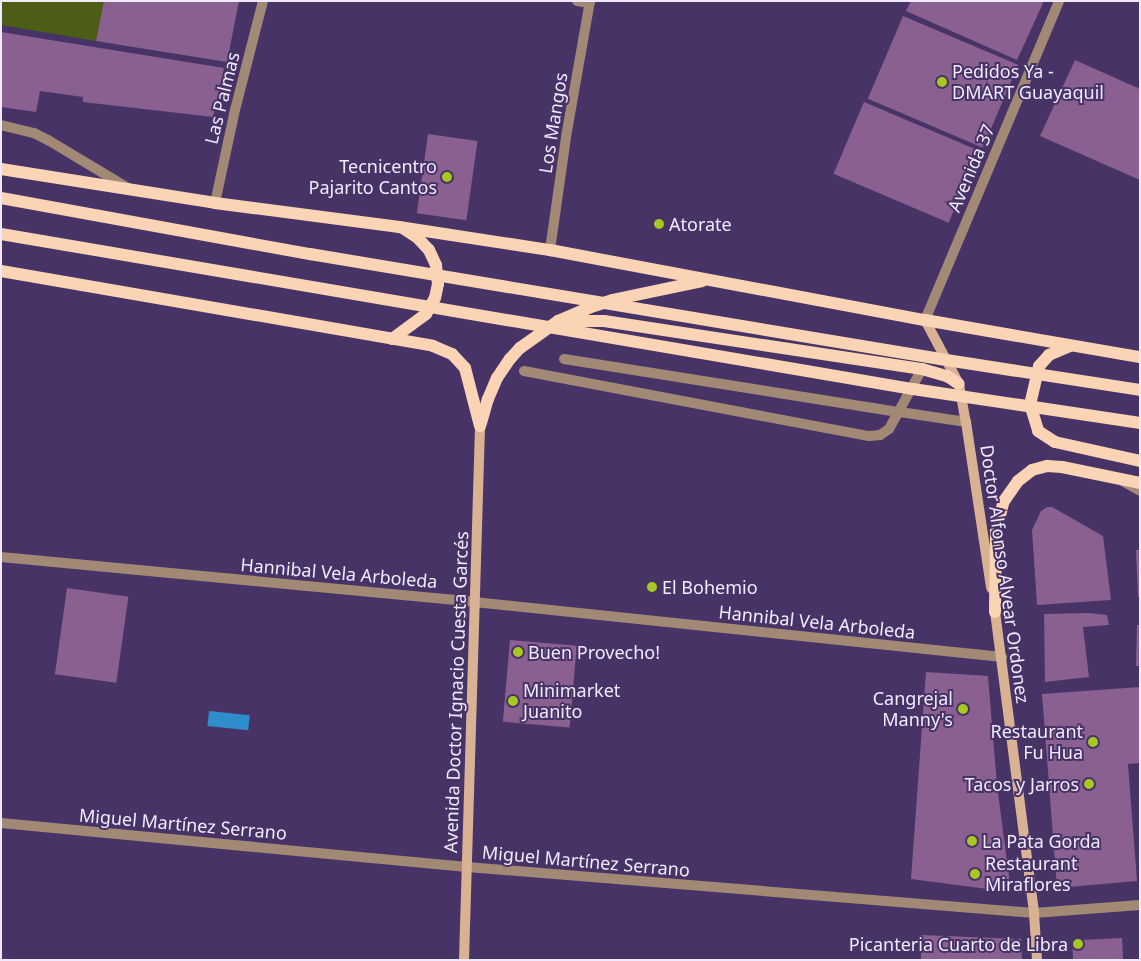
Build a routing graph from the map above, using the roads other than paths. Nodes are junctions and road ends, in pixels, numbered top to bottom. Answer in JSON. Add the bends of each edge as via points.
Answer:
{"nodes":[{"id":1,"x":263,"y":1,"type":"edge"},
{"id":2,"x":576,"y":1,"type":"edge"},
{"id":3,"x":1059,"y":1,"type":"edge"},
{"id":4,"x":590,"y":2,"type":"edge"},
{"id":5,"x":1,"y":125,"type":"edge"},
{"id":6,"x":1,"y":169,"type":"edge"},
{"id":7,"x":129,"y":188,"type":"junction"},
{"id":8,"x":1,"y":198,"type":"edge"},
{"id":9,"x":215,"y":203,"type":"junction"},
{"id":10,"x":399,"y":226,"type":"junction"},
{"id":11,"x":1,"y":234,"type":"edge"},
{"id":12,"x":550,"y":250,"type":"junction"},
{"id":13,"x":1,"y":271,"type":"edge"},
{"id":14,"x":710,"y":280,"type":"junction"},
{"id":15,"x":925,"y":320,"type":"junction"},
{"id":16,"x":558,"y":321,"type":"junction"},
{"id":17,"x":392,"y":338,"type":"junction"},
{"id":18,"x":1072,"y":345,"type":"junction"},
{"id":19,"x":1140,"y":357,"type":"edge"},
{"id":20,"x":564,"y":359,"type":"dead end"},
{"id":21,"x":922,"y":369,"type":"junction"},
{"id":22,"x":524,"y":372,"type":"dead end"},
{"id":23,"x":958,"y":384,"type":"junction"},
{"id":24,"x":1140,"y":390,"type":"edge"},
{"id":25,"x":900,"y":412,"type":"junction"},
{"id":26,"x":966,"y":422,"type":"junction"},
{"id":27,"x":1140,"y":423,"type":"edge"},
{"id":28,"x":480,"y":426,"type":"junction"},
{"id":29,"x":1140,"y":461,"type":"edge"},
{"id":30,"x":1116,"y":478,"type":"junction"},
{"id":31,"x":1140,"y":483,"type":"edge"},
{"id":32,"x":1140,"y":491,"type":"edge"},
{"id":33,"x":1,"y":557,"type":"edge"},
{"id":34,"x":474,"y":602,"type":"junction"},
{"id":35,"x":995,"y":612,"type":"junction"},
{"id":36,"x":1002,"y":657,"type":"junction"},
{"id":37,"x":1,"y":823,"type":"edge"},
{"id":38,"x":467,"y":867,"type":"junction"},
{"id":39,"x":1140,"y":905,"type":"edge"},
{"id":40,"x":1034,"y":914,"type":"junction"},
{"id":41,"x":464,"y":960,"type":"edge"},
{"id":42,"x":1037,"y":960,"type":"edge"}],
"edges":[{"from":1,"to":9,"type":"street","name":"Las Palmas"},
{"from":2,"to":4,"type":"street"},
{"from":3,"to":15,"type":"street","name":"Avenida 37"},
{"from":4,"to":12,"type":"street","name":"Los Mangos"},
{"from":5,"to":7,"type":"street","via":[[34,133]]},
{"from":6,"to":7,"type":"main road"},
{"from":7,"to":9,"type":"main road"},
{"from":8,"to":24,"type":"main road","bridge":true,"via":[[320,256]]},
{"from":9,"to":10,"type":"main road"},
{"from":10,"to":12,"type":"main road"},
{"from":10,"to":17,"type":"main road","via":[[429,250],[436,265],[438,284],[426,314]]},
{"from":11,"to":27,"type":"main road","bridge":true,"via":[[912,389]]},
{"from":12,"to":14,"type":"main road"},
{"from":13,"to":17,"type":"main road"},
{"from":14,"to":15,"type":"main road"},
{"from":14,"to":16,"type":"main road","via":[[612,300]]},
{"from":15,"to":18,"type":"main road"},
{"from":15,"to":23,"type":"main road","name":"Doctor Alfonso Alvear Ordonez"},
{"from":16,"to":21,"type":"main road","via":[[604,321]]},
{"from":16,"to":28,"type":"main road","via":[[510,359],[497,378]]},
{"from":17,"to":28,"type":"main road","via":[[433,346],[452,354],[465,368]]},
{"from":18,"to":19,"type":"main road"},
{"from":18,"to":29,"type":"main road","via":[[1049,354],[1039,366],[1030,404],[1038,431],[1055,442]]},
{"from":20,"to":25,"type":"street"},
{"from":21,"to":23,"type":"main road","via":[[948,376]]},
{"from":21,"to":25,"type":"street"},
{"from":22,"to":25,"type":"street","via":[[869,436],[880,435],[889,429]]},
{"from":23,"to":26,"type":"main road","name":"Doctor Alfonso Alvear Ordonez"},
{"from":25,"to":26,"type":"street"},
{"from":26,"to":35,"type":"main road","name":"Doctor Alfonso Alvear Ordonez"},
{"from":28,"to":34,"type":"main road","name":"Avenida Doctor Ignacio Cuesta Garcés"},
{"from":30,"to":31,"type":"main road"},
{"from":30,"to":32,"type":"street"},
{"from":30,"to":35,"type":"main road","via":[[1062,466],[1046,466],[1032,470],[1018,481],[1004,501],[996,530]]},
{"from":33,"to":34,"type":"street","name":"Hannibal Vela Arboleda"},
{"from":34,"to":36,"type":"street","name":"Hannibal Vela Arboleda"},
{"from":34,"to":38,"type":"main road","name":"Avenida Doctor Ignacio Cuesta Garcés"},
{"from":35,"to":36,"type":"main road","name":"Doctor Alfonso Alvear Ordonez"},
{"from":36,"to":40,"type":"main road","name":"Doctor Alfonso Alvear Ordonez"},
{"from":37,"to":38,"type":"street","name":"Miguel Martínez Serrano"},
{"from":38,"to":40,"type":"street","name":"Miguel Martínez Serrano"},
{"from":38,"to":41,"type":"main road","name":"Avenida Doctor Ignacio Cuesta Garcés"},
{"from":39,"to":40,"type":"street","name":"Miguel Martínez Serrano"},
{"from":40,"to":42,"type":"main road","name":"Doctor Alfonso Alvear Ordonez"}]}
